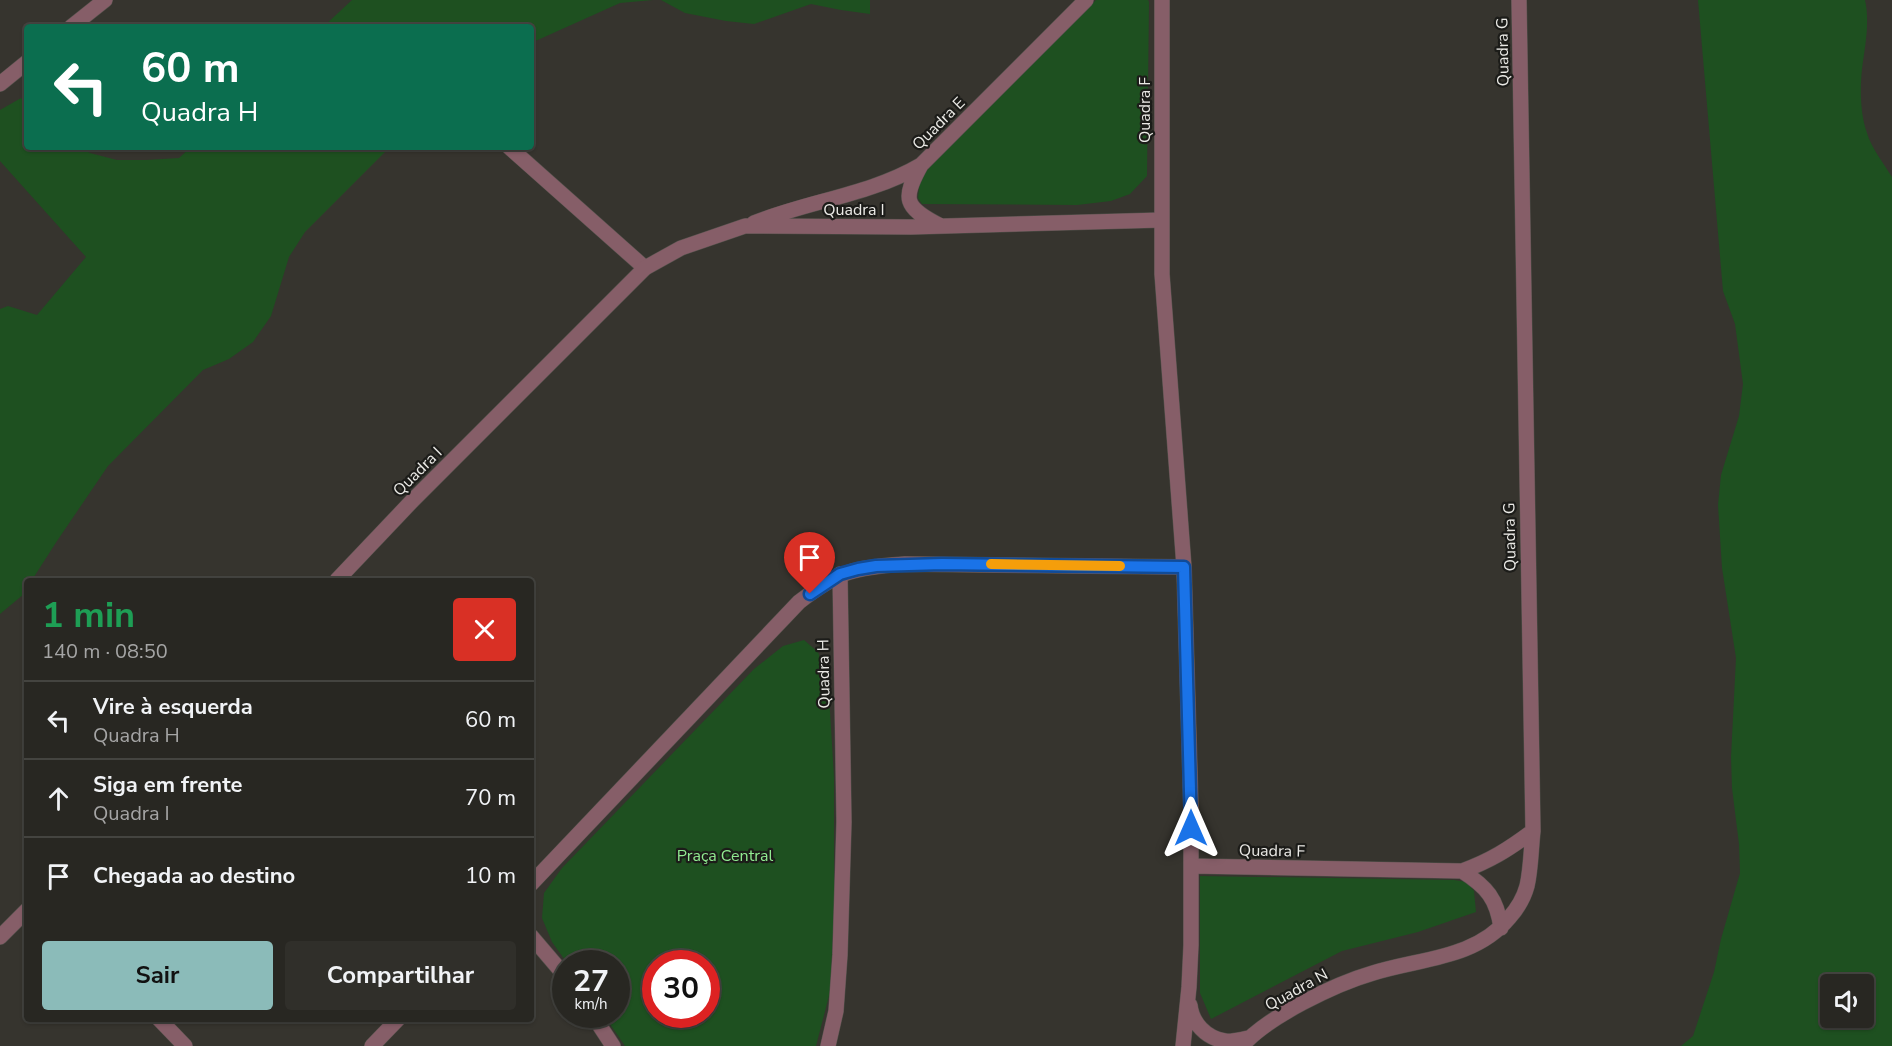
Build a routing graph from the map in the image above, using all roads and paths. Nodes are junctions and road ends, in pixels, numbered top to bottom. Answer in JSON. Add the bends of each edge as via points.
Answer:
{"nodes":[{"id":1,"x":105,"y":0,"type":"edge"},
{"id":2,"x":1086,"y":0,"type":"edge"},
{"id":3,"x":1162,"y":0,"type":"edge"},
{"id":4,"x":1519,"y":0,"type":"edge"},
{"id":5,"x":75,"y":24,"type":"edge"},
{"id":6,"x":24,"y":64,"type":"edge"},
{"id":7,"x":0,"y":84,"type":"edge"},
{"id":8,"x":512,"y":150,"type":"edge"},
{"id":9,"x":921,"y":165,"type":"junction"},
{"id":10,"x":1162,"y":220,"type":"junction"},
{"id":11,"x":939,"y":225,"type":"junction"},
{"id":12,"x":745,"y":226,"type":"junction"},
{"id":13,"x":645,"y":268,"type":"junction"},
{"id":14,"x":1184,"y":567,"type":"junction"},
{"id":15,"x":840,"y":574,"type":"junction"},
{"id":16,"x":339,"y":578,"type":"edge"},
{"id":17,"x":1533,"y":831,"type":"junction"},
{"id":18,"x":1191,"y":866,"type":"junction"},
{"id":19,"x":1462,"y":871,"type":"junction"},
{"id":20,"x":534,"y":881,"type":"edge"},
{"id":21,"x":24,"y":913,"type":"edge"},
{"id":22,"x":1501,"y":928,"type":"junction"},
{"id":23,"x":0,"y":937,"type":"edge"},
{"id":24,"x":534,"y":940,"type":"edge"},
{"id":25,"x":552,"y":961,"type":"edge"},
{"id":26,"x":1372,"y":973,"type":"joint"},
{"id":27,"x":1189,"y":987,"type":"junction"},
{"id":28,"x":162,"y":1022,"type":"edge"},
{"id":29,"x":395,"y":1022,"type":"edge"},
{"id":30,"x":601,"y":1028,"type":"edge"},
{"id":31,"x":1245,"y":1042,"type":"edge"},
{"id":32,"x":185,"y":1046,"type":"edge"},
{"id":33,"x":372,"y":1046,"type":"edge"},
{"id":34,"x":613,"y":1046,"type":"edge"},
{"id":35,"x":828,"y":1046,"type":"edge"},
{"id":36,"x":1183,"y":1046,"type":"edge"}],
"edges":[{"from":1,"to":5,"type":"street"},
{"from":2,"to":9,"type":"street","name":"Quadra E"},
{"from":3,"to":10,"type":"street","name":"Quadra F"},
{"from":4,"to":17,"type":"street","name":"Quadra G"},
{"from":6,"to":7,"type":"street"},
{"from":8,"to":13,"type":"street"},
{"from":9,"to":11,"type":"street","via":[[908,196],[920,216]]},
{"from":9,"to":12,"type":"street","name":"Quadra E","via":[[888,182]]},
{"from":10,"to":11,"type":"street","name":"Quadra I"},
{"from":10,"to":14,"type":"street","via":[[1162,274]]},
{"from":11,"to":12,"type":"street","name":"Quadra I"},
{"from":12,"to":13,"type":"street","name":"Quadra I","via":[[681,248]]},
{"from":13,"to":16,"type":"street","name":"Quadra I"},
{"from":14,"to":15,"type":"street","via":[[905,564]]},
{"from":14,"to":18,"type":"street"},
{"from":15,"to":20,"type":"street","via":[[799,602]]},
{"from":15,"to":35,"type":"street","name":"Quadra H","via":[[844,822],[841,944],[836,1011]]},
{"from":17,"to":19,"type":"street","name":"Quadra F","via":[[1496,857]]},
{"from":17,"to":22,"type":"street","name":"Quadra G","via":[[1527,887]]},
{"from":18,"to":19,"type":"street","name":"Quadra F"},
{"from":18,"to":27,"type":"street"},
{"from":19,"to":22,"type":"street","via":[[1494,900]]},
{"from":21,"to":23,"type":"street"},
{"from":22,"to":26,"type":"street","name":"Quadra G","via":[[1468,949]]},
{"from":24,"to":25,"type":"street"},
{"from":26,"to":31,"type":"street","name":"Quadra N","via":[[1295,1007]]},
{"from":27,"to":31,"type":"street","via":[[1194,1021],[1206,1033],[1225,1041]]},
{"from":27,"to":36,"type":"street"},
{"from":28,"to":32,"type":"street"},
{"from":29,"to":33,"type":"street"},
{"from":30,"to":34,"type":"street"}]}
